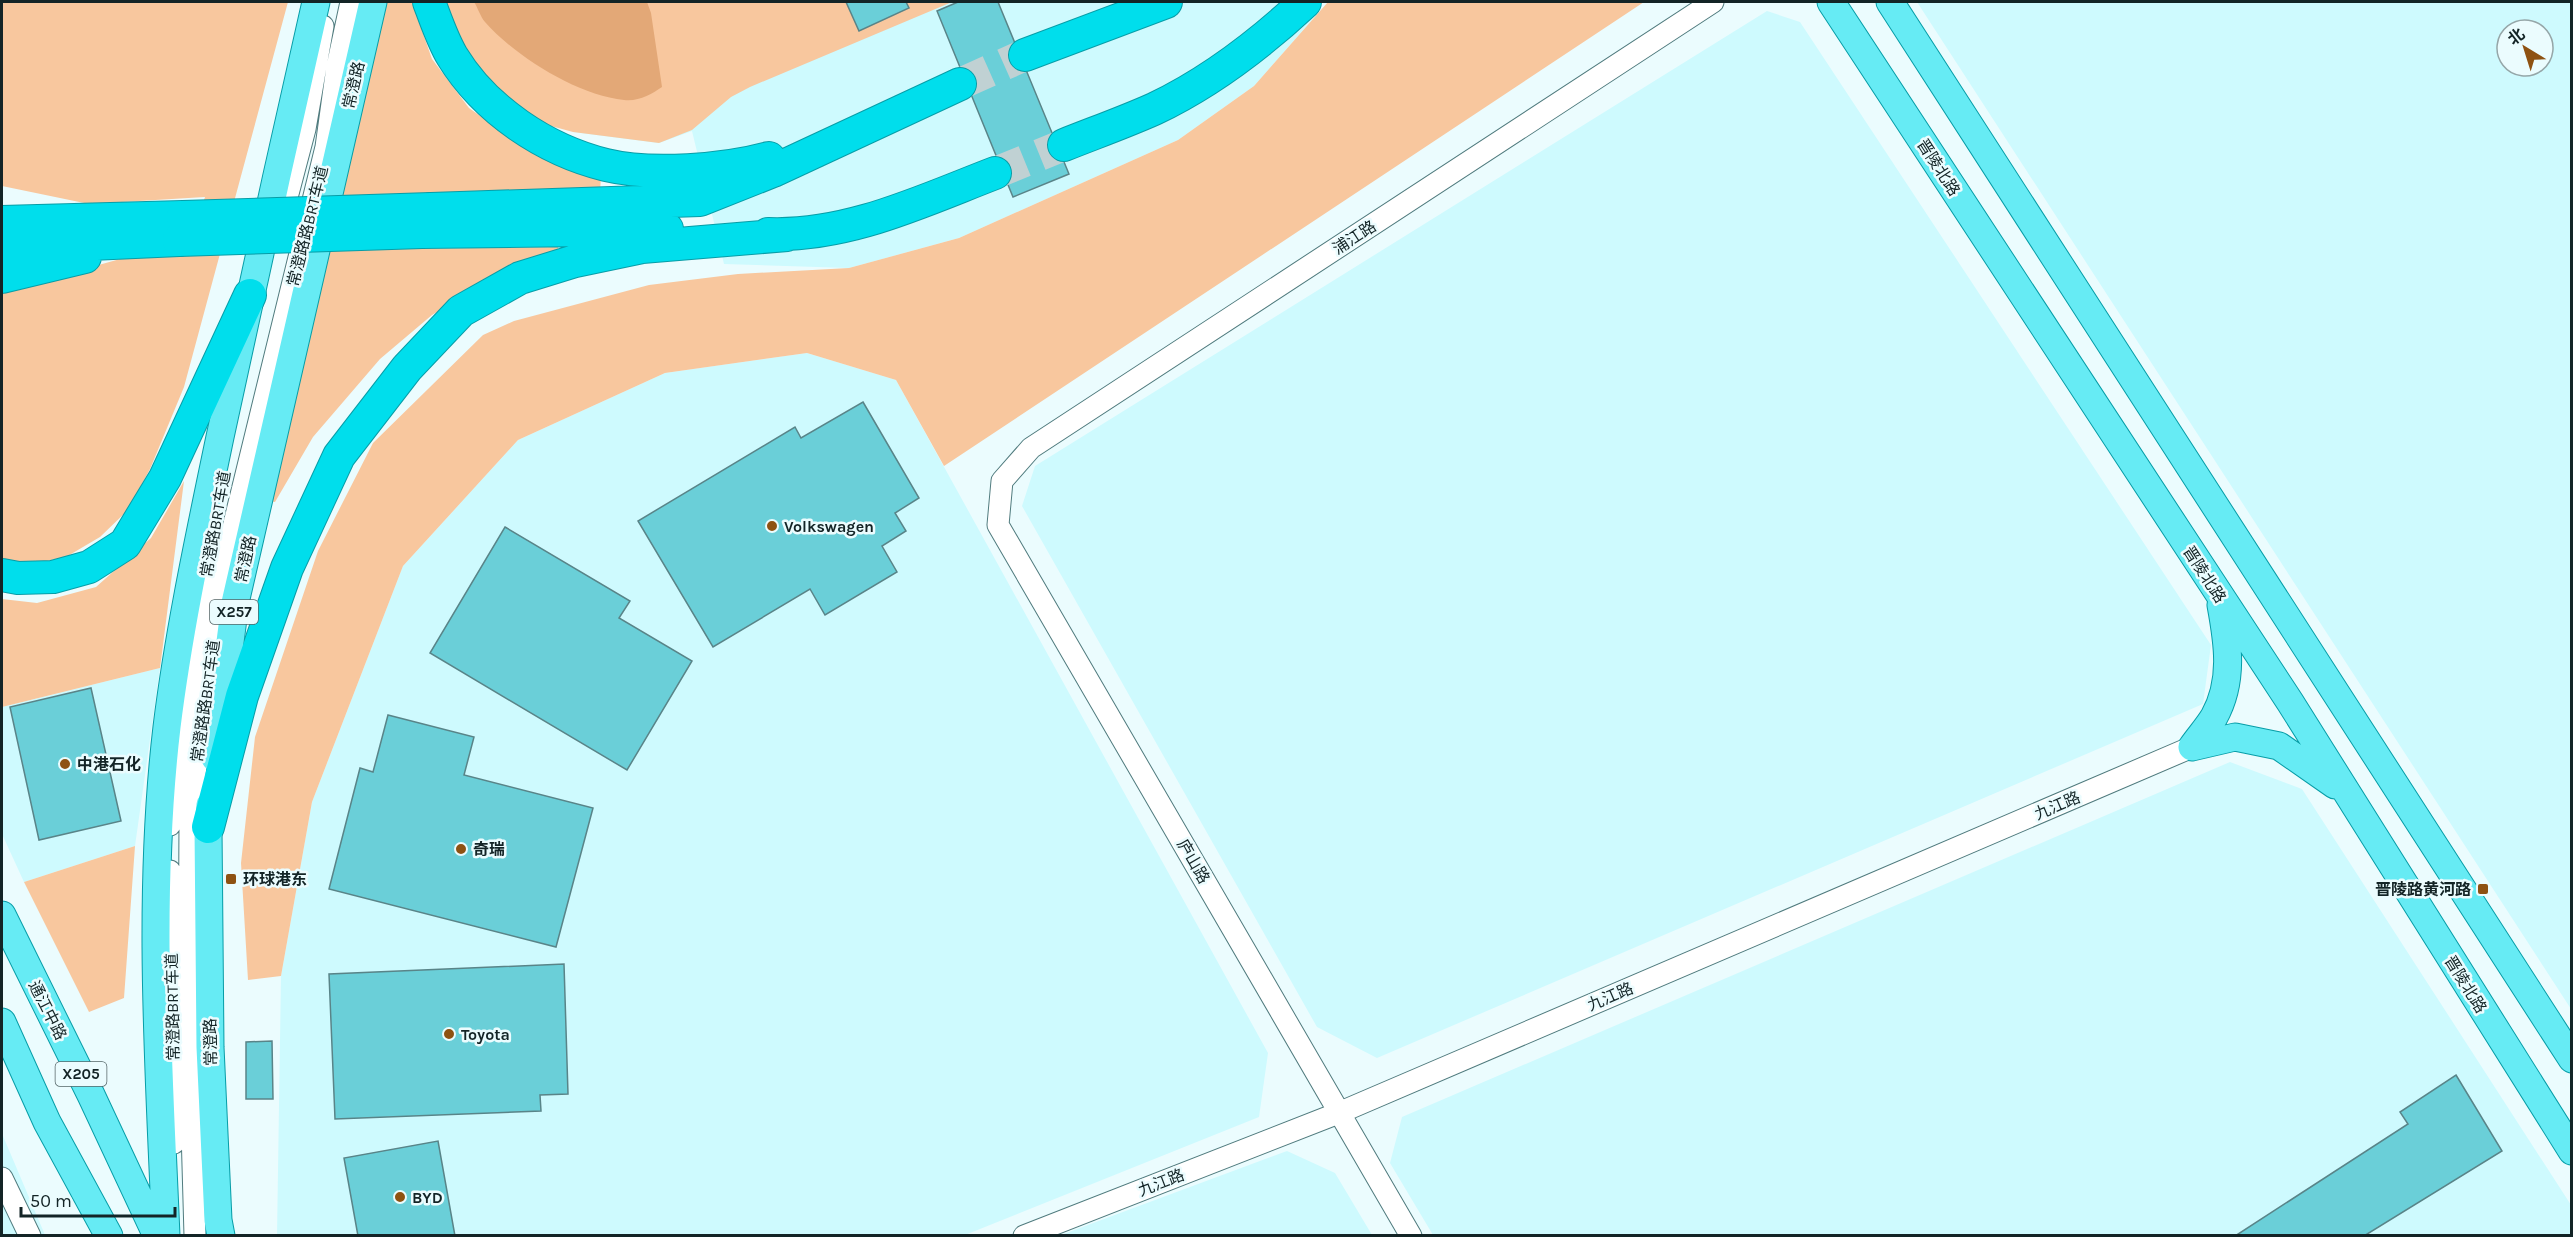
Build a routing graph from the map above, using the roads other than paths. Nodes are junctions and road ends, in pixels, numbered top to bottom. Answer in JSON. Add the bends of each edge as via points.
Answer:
{"nodes":[{"id":1,"x":316,"y":2,"type":"edge"},
{"id":2,"x":328,"y":2,"type":"edge"},
{"id":3,"x":351,"y":2,"type":"edge"},
{"id":4,"x":373,"y":2,"type":"edge"},
{"id":5,"x":429,"y":2,"type":"edge"},
{"id":6,"x":1144,"y":2,"type":"edge"},
{"id":7,"x":1166,"y":2,"type":"edge"},
{"id":8,"x":1283,"y":2,"type":"edge"},
{"id":9,"x":1305,"y":2,"type":"edge"},
{"id":10,"x":1713,"y":2,"type":"edge"},
{"id":11,"x":1831,"y":2,"type":"edge"},
{"id":12,"x":1890,"y":2,"type":"edge"},
{"id":13,"x":1095,"y":28,"type":"junction"},
{"id":14,"x":1025,"y":55,"type":"tunnel mouth"},
{"id":15,"x":1210,"y":79,"type":"junction"},
{"id":16,"x":960,"y":84,"type":"tunnel mouth"},
{"id":17,"x":846,"y":137,"type":"junction"},
{"id":18,"x":1064,"y":146,"type":"tunnel mouth"},
{"id":19,"x":995,"y":173,"type":"tunnel mouth"},
{"id":20,"x":2,"y":200,"type":"edge"},
{"id":21,"x":85,"y":221,"type":"junction"},
{"id":22,"x":427,"y":221,"type":"junction"},
{"id":23,"x":2,"y":222,"type":"edge"},
{"id":24,"x":181,"y":228,"type":"junction"},
{"id":25,"x":787,"y":235,"type":"junction"},
{"id":26,"x":135,"y":241,"type":"junction"},
{"id":27,"x":2,"y":248,"type":"edge"},
{"id":28,"x":2,"y":277,"type":"edge"},
{"id":29,"x":250,"y":295,"type":"junction"},
{"id":30,"x":1002,"y":481,"type":"joint"},
{"id":31,"x":2,"y":576,"type":"edge"},
{"id":32,"x":2219,"y":595,"type":"junction"},
{"id":33,"x":2192,"y":747,"type":"junction"},
{"id":34,"x":2348,"y":795,"type":"junction"},
{"id":35,"x":208,"y":827,"type":"junction"},
{"id":36,"x":2,"y":915,"type":"edge"},
{"id":37,"x":2,"y":1022,"type":"edge"},
{"id":38,"x":2571,"y":1059,"type":"edge"},
{"id":39,"x":1341,"y":1112,"type":"junction"},
{"id":40,"x":2571,"y":1151,"type":"edge"},
{"id":41,"x":2,"y":1178,"type":"edge"},
{"id":42,"x":30,"y":1236,"type":"edge"},
{"id":43,"x":110,"y":1236,"type":"edge"},
{"id":44,"x":157,"y":1236,"type":"edge"},
{"id":45,"x":166,"y":1236,"type":"edge"},
{"id":46,"x":176,"y":1236,"type":"edge"},
{"id":47,"x":195,"y":1236,"type":"edge"},
{"id":48,"x":221,"y":1236,"type":"edge"},
{"id":49,"x":1024,"y":1236,"type":"edge"},
{"id":50,"x":1411,"y":1236,"type":"edge"}],
"edges":[{"from":1,"to":29,"type":"main road","number":"X257"},
{"from":2,"to":46,"type":"street","name":"常澄路BRT车道","via":[[305,129],[255,320],[215,515],[170,832]]},
{"from":3,"to":47,"type":"street","name":"常澄路路BRT车道","via":[[326,147],[231,540],[204,693],[190,820],[189,1024]]},
{"from":4,"to":35,"type":"main road","name":"常澄路","number":"X257","via":[[235,603]]},
{"from":5,"to":17,"type":"highway","via":[[453,57],[478,91],[544,142],[577,156],[607,165],[675,171],[751,163]]},
{"from":6,"to":13,"type":"highway"},
{"from":7,"to":13,"type":"highway"},
{"from":8,"to":15,"type":"highway","via":[[1264,27]]},
{"from":9,"to":15,"type":"highway","via":[[1268,37]]},
{"from":10,"to":30,"type":"street","name":"浦江路","via":[[1031,448]]},
{"from":11,"to":32,"type":"main road","name":"晋陵北路"},
{"from":12,"to":38,"type":"main road"},
{"from":13,"to":14,"type":"highway"},
{"from":15,"to":18,"type":"highway","via":[[1155,108]]},
{"from":16,"to":17,"type":"highway"},
{"from":17,"to":22,"type":"highway","via":[[700,200]]},
{"from":19,"to":25,"type":"highway","via":[[861,224]]},
{"from":20,"to":21,"type":"highway"},
{"from":21,"to":23,"type":"highway"},
{"from":21,"to":24,"type":"highway"},
{"from":22,"to":24,"type":"highway","bridge":true},
{"from":22,"to":25,"type":"highway"},
{"from":24,"to":26,"type":"highway"},
{"from":25,"to":35,"type":"highway","via":[[642,247],[575,261],[520,278],[461,311],[408,368],[339,456],[287,568],[268,621],[242,696]]},
{"from":26,"to":27,"type":"highway"},
{"from":26,"to":28,"type":"highway","via":[[67,263]]},
{"from":29,"to":31,"type":"highway","via":[[165,478],[125,544],[89,567],[53,577]]},
{"from":29,"to":45,"type":"main road","number":"X257","via":[[196,552],[167,727],[155,947]]},
{"from":30,"to":39,"type":"street","name":"庐山路","via":[[998,525]]},
{"from":32,"to":33,"type":"main road","via":[[2227,639],[2228,682],[2214,716]]},
{"from":32,"to":34,"type":"main road","name":"晋陵北路"},
{"from":33,"to":34,"type":"main road","via":[[2235,737],[2279,746]]},
{"from":33,"to":39,"type":"street","name":"九江路"},
{"from":34,"to":40,"type":"main road","name":"晋陵北路"},
{"from":35,"to":48,"type":"main road","name":"常澄路","number":"X257","via":[[210,1047]]},
{"from":36,"to":44,"type":"main road","name":"通江中路","number":"X205"},
{"from":37,"to":43,"type":"main road","number":"X205","via":[[47,1122]]},
{"from":39,"to":49,"type":"street","name":"九江路"},
{"from":39,"to":50,"type":"street","name":"庐山路"},
{"from":41,"to":42,"type":"street"}]}
